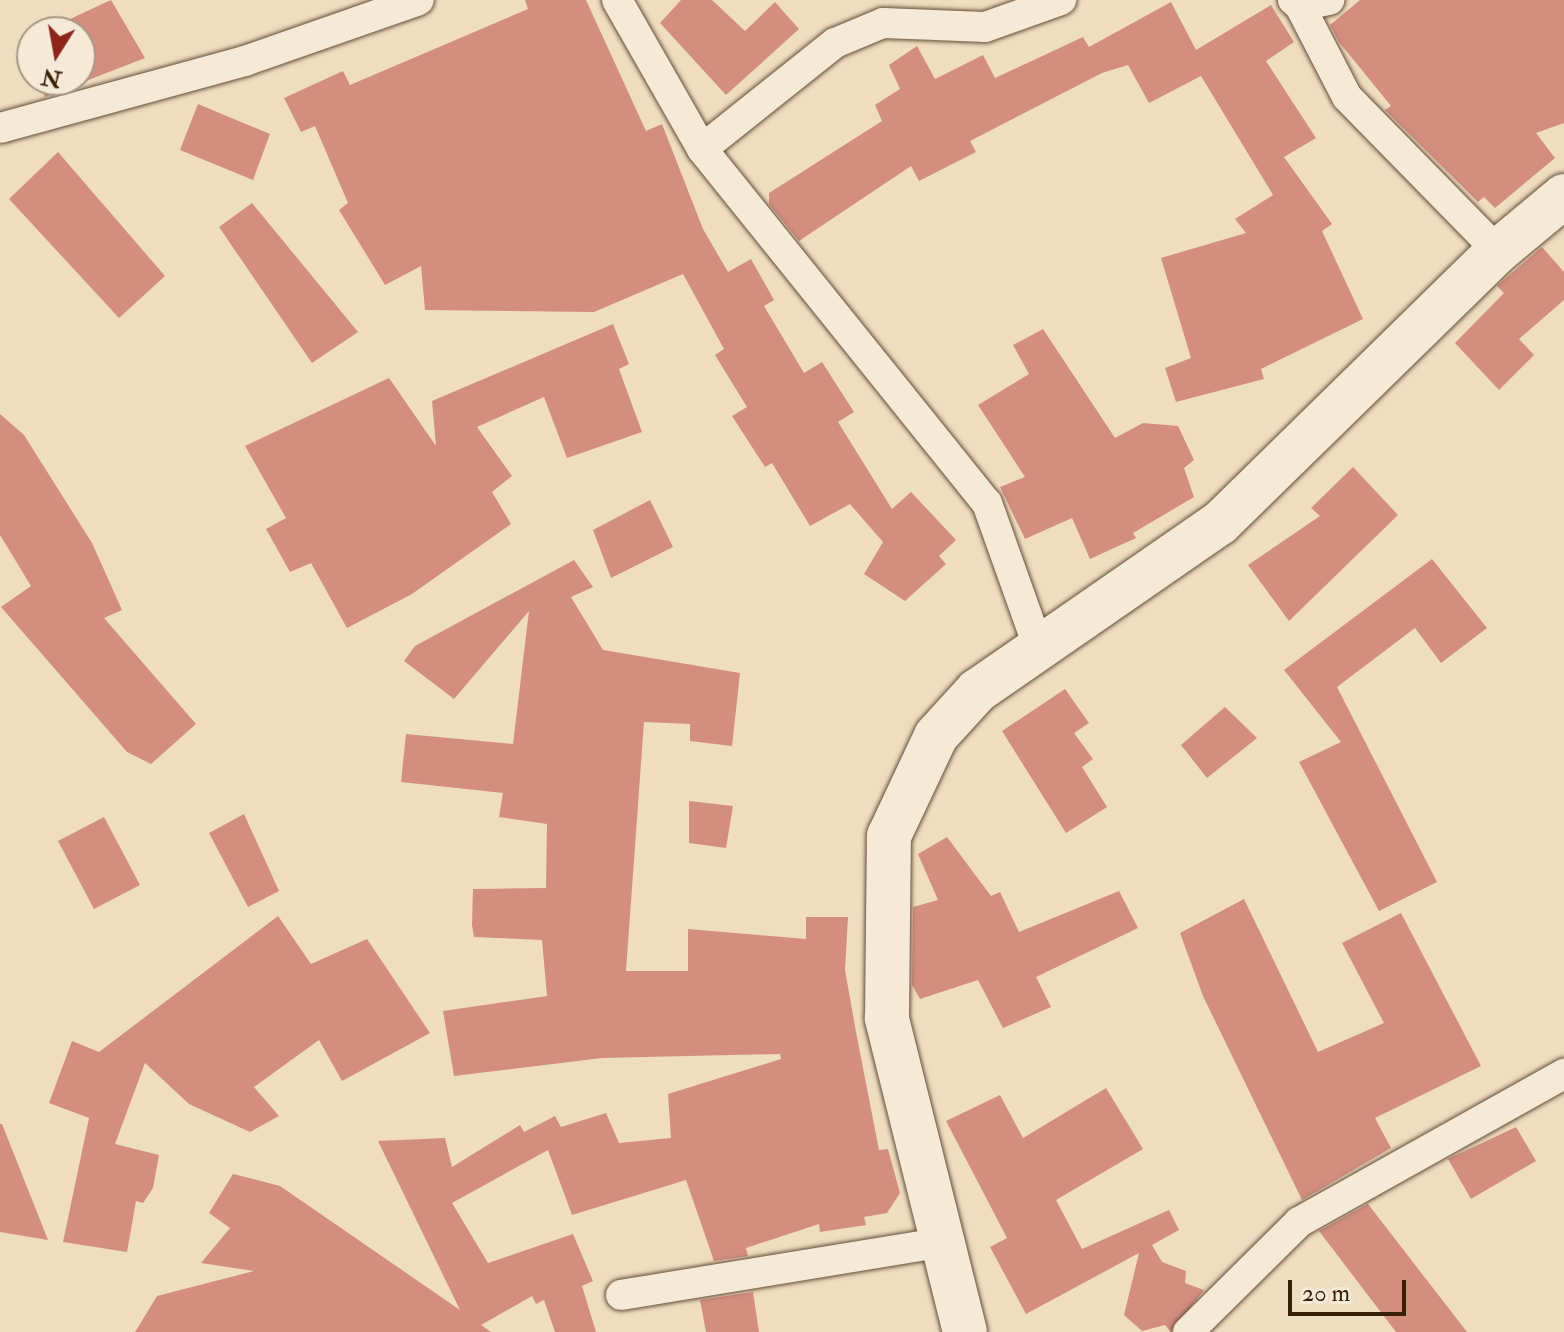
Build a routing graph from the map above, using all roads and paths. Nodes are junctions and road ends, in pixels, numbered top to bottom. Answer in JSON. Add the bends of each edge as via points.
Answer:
{"nodes":[{"id":1,"x":419,"y":0,"type":"edge"},
{"id":2,"x":617,"y":0,"type":"edge"},
{"id":3,"x":1061,"y":0,"type":"edge"},
{"id":4,"x":1307,"y":2,"type":"edge"},
{"id":5,"x":0,"y":128,"type":"edge"},
{"id":6,"x":702,"y":149,"type":"junction"},
{"id":7,"x":1564,"y":196,"type":"edge"},
{"id":8,"x":1498,"y":251,"type":"junction"},
{"id":9,"x":1038,"y":646,"type":"junction"},
{"id":10,"x":1564,"y":1074,"type":"edge"},
{"id":11,"x":944,"y":1242,"type":"junction"},
{"id":12,"x":621,"y":1295,"type":"dead end"},
{"id":13,"x":965,"y":1332,"type":"edge"},
{"id":14,"x":1188,"y":1332,"type":"edge"}],
"edges":[{"from":1,"to":5,"type":"street","via":[[245,61]]},
{"from":2,"to":6,"type":"street"},
{"from":3,"to":6,"type":"street","via":[[985,27],[883,23],[835,43]]},
{"from":4,"to":8,"type":"street","via":[[1347,97]]},
{"from":6,"to":9,"type":"street","via":[[987,503]]},
{"from":7,"to":8,"type":"street"},
{"from":8,"to":9,"type":"street","via":[[1220,523]]},
{"from":9,"to":11,"type":"street","via":[[977,691],[936,736],[889,836],[887,1018]]},
{"from":10,"to":14,"type":"street","via":[[1299,1222]]},
{"from":11,"to":12,"type":"street"},
{"from":11,"to":13,"type":"street"}]}
